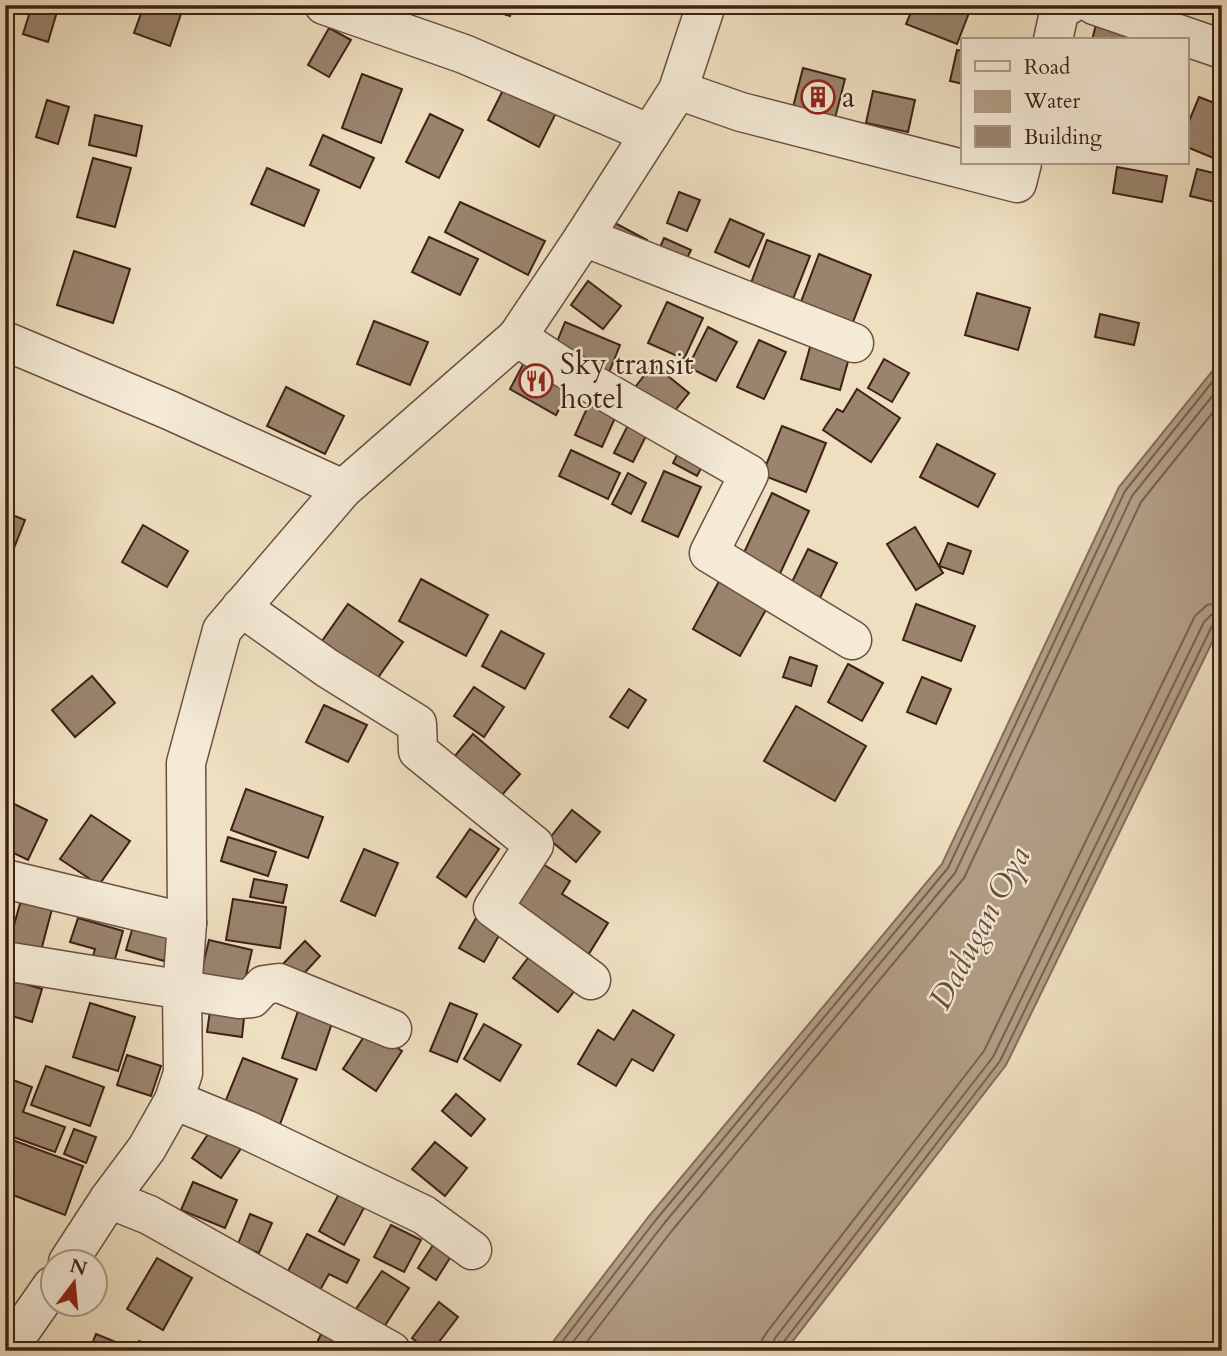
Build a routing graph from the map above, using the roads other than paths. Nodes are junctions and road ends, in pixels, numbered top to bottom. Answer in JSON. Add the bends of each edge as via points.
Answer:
{"nodes":[{"id":1,"x":324,"y":5,"type":"edge"},
{"id":2,"x":706,"y":5,"type":"edge"},
{"id":3,"x":1069,"y":5,"type":"edge"},
{"id":4,"x":1094,"y":5,"type":"edge"},
{"id":5,"x":1052,"y":38,"type":"edge"},
{"id":6,"x":1222,"y":49,"type":"edge"},
{"id":7,"x":678,"y":90,"type":"junction"},
{"id":8,"x":650,"y":134,"type":"junction"},
{"id":9,"x":1022,"y":164,"type":"edge"},
{"id":10,"x":584,"y":237,"type":"junction"},
{"id":11,"x":517,"y":337,"type":"junction"},
{"id":12,"x":5,"y":341,"type":"edge"},
{"id":13,"x":854,"y":343,"type":"dead end"},
{"id":14,"x":343,"y":489,"type":"junction"},
{"id":15,"x":241,"y":607,"type":"junction"},
{"id":16,"x":852,"y":640,"type":"dead end"},
{"id":17,"x":5,"y":879,"type":"edge"},
{"id":18,"x":187,"y":923,"type":"junction"},
{"id":19,"x":5,"y":961,"type":"edge"},
{"id":20,"x":591,"y":980,"type":"dead end"},
{"id":21,"x":182,"y":991,"type":"junction"},
{"id":22,"x":391,"y":1029,"type":"dead end"},
{"id":23,"x":174,"y":1100,"type":"junction"},
{"id":24,"x":109,"y":1199,"type":"junction"},
{"id":25,"x":77,"y":1248,"type":"edge"},
{"id":26,"x":472,"y":1250,"type":"dead end"},
{"id":27,"x":38,"y":1306,"type":"edge"},
{"id":28,"x":5,"y":1343,"type":"edge"},
{"id":29,"x":391,"y":1351,"type":"edge"}],
"edges":[{"from":1,"to":8,"type":"street","via":[[464,54]]},
{"from":2,"to":7,"type":"street"},
{"from":3,"to":5,"type":"street","via":[[1060,8]]},
{"from":4,"to":6,"type":"street"},
{"from":7,"to":8,"type":"street"},
{"from":7,"to":9,"type":"street","via":[[741,112],[1017,183]]},
{"from":8,"to":10,"type":"street"},
{"from":10,"to":11,"type":"street"},
{"from":10,"to":13,"type":"street"},
{"from":11,"to":14,"type":"street"},
{"from":11,"to":16,"type":"street","via":[[749,474],[709,553]]},
{"from":12,"to":14,"type":"street"},
{"from":14,"to":15,"type":"street"},
{"from":15,"to":18,"type":"street","via":[[222,630],[186,763]]},
{"from":15,"to":20,"type":"street","via":[[417,724],[418,751],[534,845],[494,908]]},
{"from":17,"to":18,"type":"street"},
{"from":18,"to":21,"type":"street"},
{"from":19,"to":21,"type":"street"},
{"from":21,"to":22,"type":"street","via":[[252,998],[264,985],[279,983]]},
{"from":21,"to":23,"type":"street","via":[[183,1073]]},
{"from":23,"to":24,"type":"street","via":[[147,1148]]},
{"from":23,"to":26,"type":"street","via":[[424,1215]]},
{"from":24,"to":25,"type":"street"},
{"from":24,"to":29,"type":"street","via":[[149,1215]]},
{"from":27,"to":28,"type":"street"}]}
